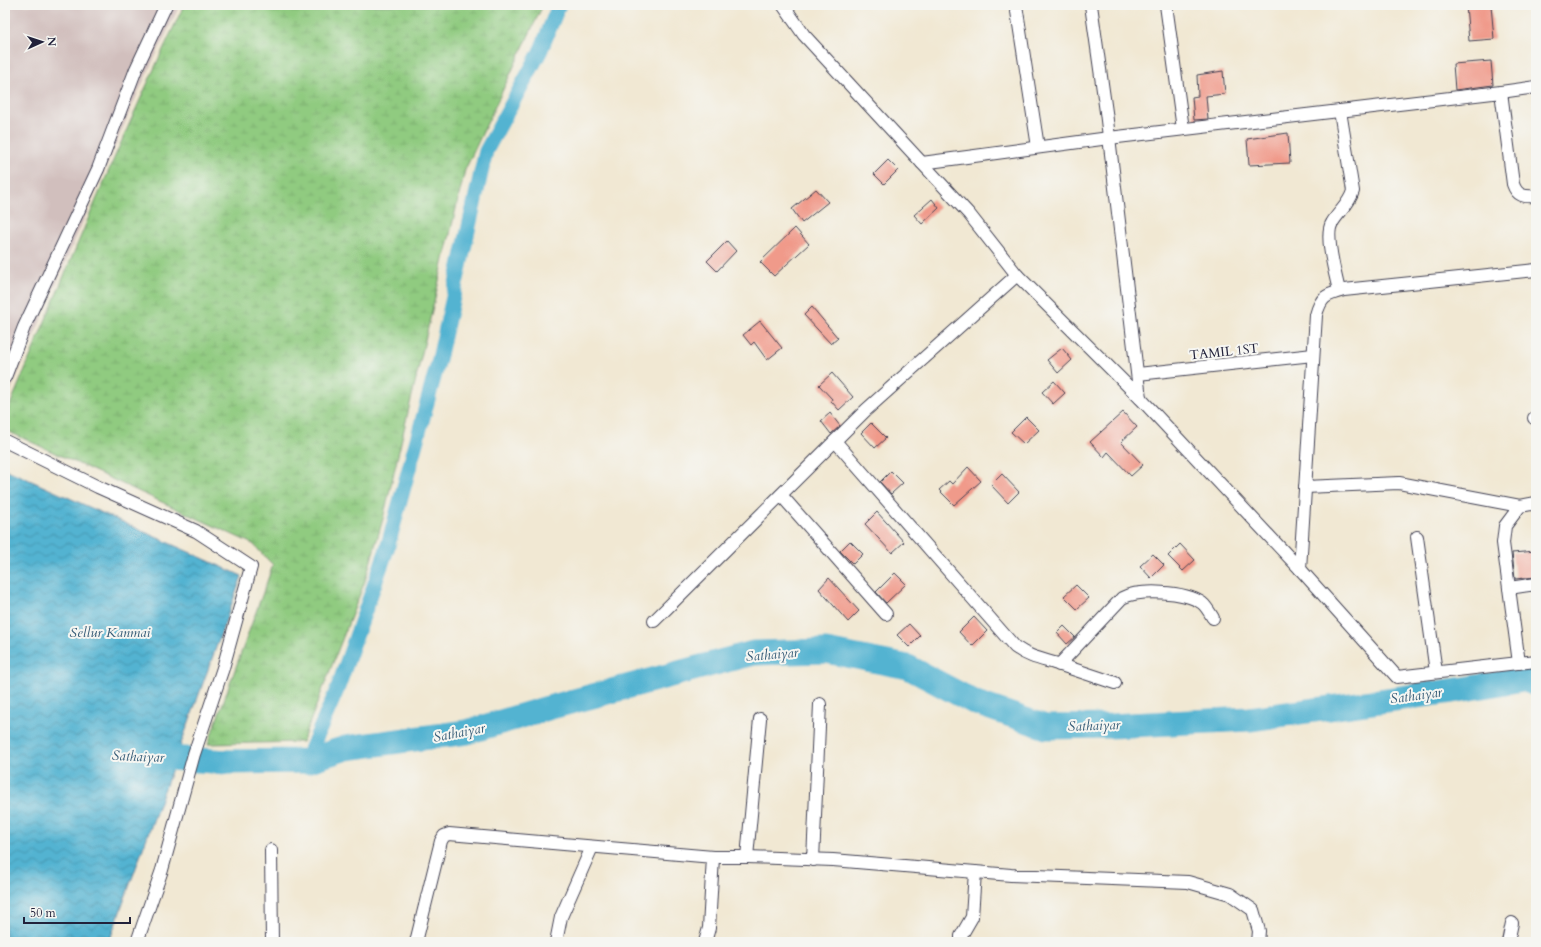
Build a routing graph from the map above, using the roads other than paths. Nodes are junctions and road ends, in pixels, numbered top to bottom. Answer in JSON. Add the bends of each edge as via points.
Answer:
{"nodes":[{"id":1,"x":166,"y":5,"type":"edge"},
{"id":2,"x":783,"y":5,"type":"edge"},
{"id":3,"x":1016,"y":5,"type":"edge"},
{"id":4,"x":1091,"y":5,"type":"edge"},
{"id":5,"x":1166,"y":5,"type":"edge"},
{"id":6,"x":1536,"y":88,"type":"edge"},
{"id":7,"x":1501,"y":92,"type":"junction"},
{"id":8,"x":1340,"y":111,"type":"junction"},
{"id":9,"x":1184,"y":129,"type":"junction"},
{"id":10,"x":1109,"y":138,"type":"junction"},
{"id":11,"x":1038,"y":147,"type":"junction"},
{"id":12,"x":922,"y":163,"type":"junction"},
{"id":13,"x":1536,"y":196,"type":"edge"},
{"id":14,"x":1536,"y":270,"type":"edge"},
{"id":15,"x":1017,"y":275,"type":"junction"},
{"id":16,"x":1339,"y":291,"type":"junction"},
{"id":17,"x":1313,"y":355,"type":"junction"},
{"id":18,"x":1138,"y":374,"type":"junction"},
{"id":19,"x":5,"y":378,"type":"edge"},
{"id":20,"x":1140,"y":398,"type":"junction"},
{"id":21,"x":5,"y":441,"type":"edge"},
{"id":22,"x":835,"y":441,"type":"junction"},
{"id":23,"x":1305,"y":487,"type":"junction"},
{"id":24,"x":781,"y":495,"type":"junction"},
{"id":25,"x":1536,"y":503,"type":"edge"},
{"id":26,"x":1520,"y":506,"type":"junction"},
{"id":27,"x":1417,"y":537,"type":"dead end"},
{"id":28,"x":1300,"y":570,"type":"junction"},
{"id":29,"x":1536,"y":584,"type":"edge"},
{"id":30,"x":1509,"y":588,"type":"junction"},
{"id":31,"x":886,"y":614,"type":"dead end"},
{"id":32,"x":1213,"y":618,"type":"dead end"},
{"id":33,"x":654,"y":621,"type":"dead end"},
{"id":34,"x":1536,"y":661,"type":"edge"},
{"id":35,"x":1519,"y":663,"type":"junction"},
{"id":36,"x":1060,"y":664,"type":"junction"},
{"id":37,"x":1436,"y":672,"type":"junction"},
{"id":38,"x":1115,"y":683,"type":"dead end"},
{"id":39,"x":820,"y":704,"type":"dead end"},
{"id":40,"x":760,"y":719,"type":"dead end"},
{"id":41,"x":592,"y":847,"type":"junction"},
{"id":42,"x":271,"y":850,"type":"dead end"},
{"id":43,"x":747,"y":856,"type":"junction"},
{"id":44,"x":713,"y":857,"type":"junction"},
{"id":45,"x":813,"y":860,"type":"junction"},
{"id":46,"x":975,"y":872,"type":"junction"},
{"id":47,"x":1512,"y":923,"type":"dead end"},
{"id":48,"x":137,"y":942,"type":"edge"},
{"id":49,"x":272,"y":942,"type":"edge"},
{"id":50,"x":416,"y":942,"type":"edge"},
{"id":51,"x":556,"y":942,"type":"edge"},
{"id":52,"x":705,"y":942,"type":"edge"},
{"id":53,"x":961,"y":942,"type":"edge"},
{"id":54,"x":1258,"y":942,"type":"edge"},
{"id":55,"x":1508,"y":942,"type":"edge"}],
"edges":[{"from":1,"to":19,"type":"street","via":[[136,69],[98,169],[24,327]]},
{"from":2,"to":12,"type":"street","via":[[804,35]]},
{"from":3,"to":11,"type":"street"},
{"from":4,"to":10,"type":"street"},
{"from":5,"to":9,"type":"street"},
{"from":6,"to":7,"type":"street"},
{"from":7,"to":8,"type":"street"},
{"from":7,"to":13,"type":"street","via":[[1512,184],[1520,195]]},
{"from":8,"to":9,"type":"street"},
{"from":8,"to":16,"type":"street","via":[[1353,191],[1350,200],[1331,224],[1329,235]]},
{"from":9,"to":10,"type":"street"},
{"from":10,"to":11,"type":"street"},
{"from":10,"to":18,"type":"street"},
{"from":11,"to":12,"type":"street"},
{"from":12,"to":15,"type":"street","via":[[969,214]]},
{"from":14,"to":16,"type":"street"},
{"from":15,"to":20,"type":"street"},
{"from":15,"to":22,"type":"street","via":[[924,357]]},
{"from":16,"to":17,"type":"street","via":[[1327,295],[1320,303],[1316,315]]},
{"from":17,"to":18,"type":"street","name":"TAMIL 1ST"},
{"from":17,"to":23,"type":"street"},
{"from":18,"to":20,"type":"street"},
{"from":20,"to":28,"type":"street"},
{"from":21,"to":48,"type":"street","via":[[196,531],[251,567],[162,870]]},
{"from":22,"to":24,"type":"street"},
{"from":22,"to":36,"type":"street","via":[[1016,647],[1027,656]]},
{"from":23,"to":26,"type":"street","via":[[1399,483]]},
{"from":23,"to":28,"type":"street"},
{"from":24,"to":31,"type":"street"},
{"from":24,"to":33,"type":"street"},
{"from":25,"to":26,"type":"street"},
{"from":26,"to":30,"type":"street","via":[[1505,526],[1503,543]]},
{"from":27,"to":37,"type":"street"},
{"from":28,"to":37,"type":"street","via":[[1397,677]]},
{"from":29,"to":30,"type":"street"},
{"from":30,"to":35,"type":"street"},
{"from":32,"to":36,"type":"street","via":[[1203,604],[1193,598],[1132,593],[1122,598]]},
{"from":34,"to":35,"type":"street"},
{"from":35,"to":37,"type":"street"},
{"from":36,"to":38,"type":"street"},
{"from":39,"to":45,"type":"street"},
{"from":40,"to":43,"type":"street"},
{"from":41,"to":44,"type":"street"},
{"from":41,"to":50,"type":"street","via":[[449,834],[444,836]]},
{"from":41,"to":51,"type":"street","via":[[561,917]]},
{"from":42,"to":49,"type":"street"},
{"from":43,"to":44,"type":"street"},
{"from":43,"to":45,"type":"street"},
{"from":44,"to":52,"type":"street","via":[[709,928]]},
{"from":45,"to":46,"type":"street"},
{"from":46,"to":53,"type":"street","via":[[972,917],[961,936]]},
{"from":46,"to":54,"type":"street","via":[[1188,882],[1230,894],[1253,910]]},
{"from":47,"to":55,"type":"street"}]}
